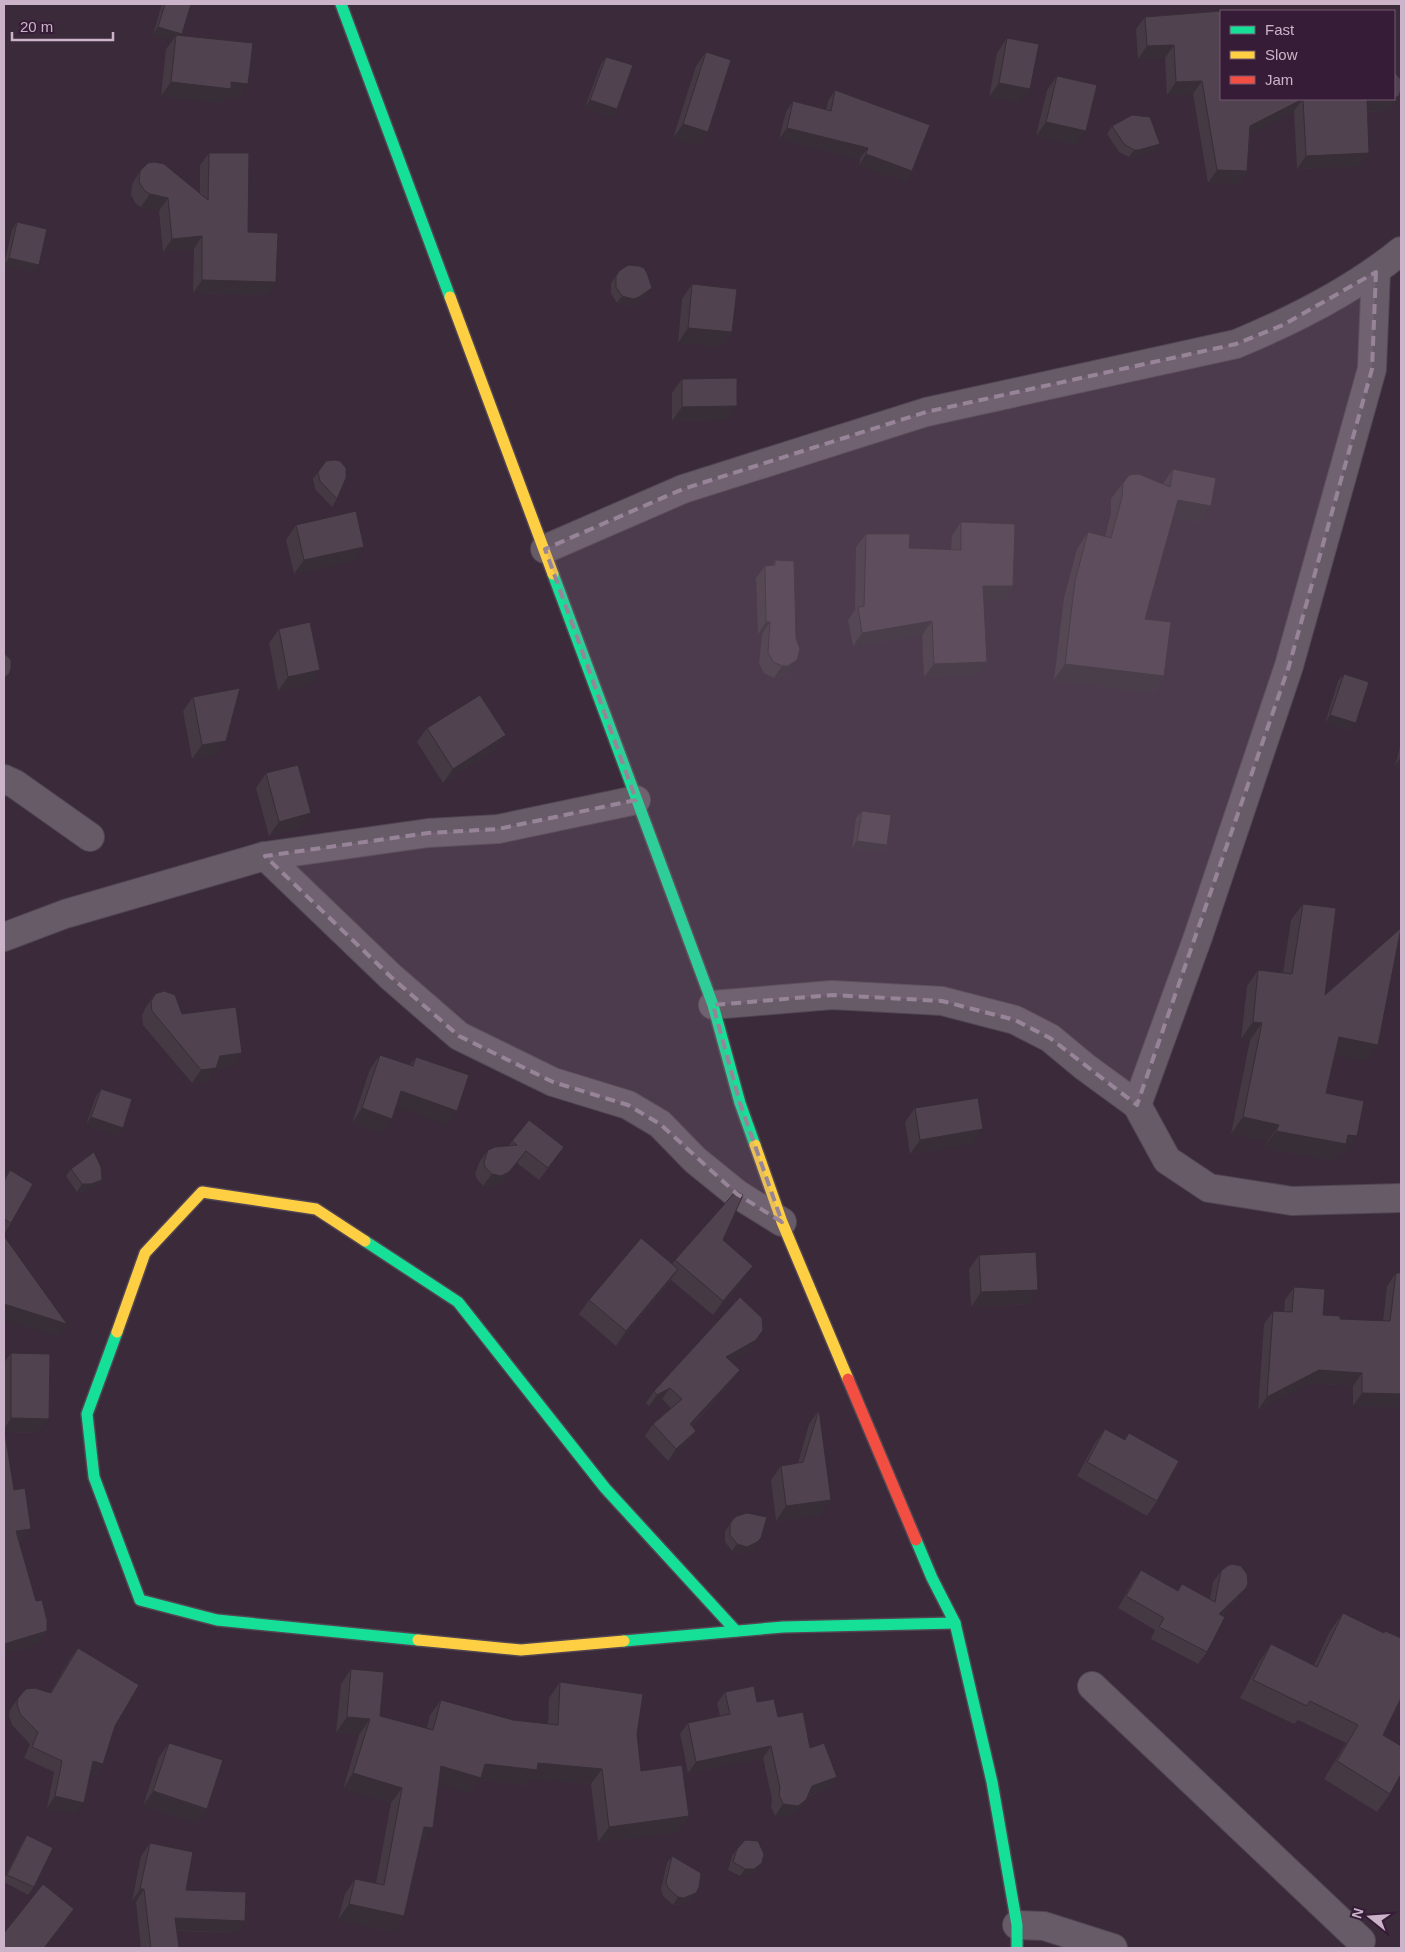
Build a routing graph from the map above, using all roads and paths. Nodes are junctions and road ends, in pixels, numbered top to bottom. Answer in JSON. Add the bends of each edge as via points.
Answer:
{"nodes":[{"id":1,"x":341,"y":4,"type":"edge"},
{"id":2,"x":1401,"y":251,"type":"edge"},
{"id":3,"x":1376,"y":272,"type":"junction"},
{"id":4,"x":544,"y":549,"type":"junction"},
{"id":5,"x":4,"y":779,"type":"edge"},
{"id":6,"x":636,"y":800,"type":"junction"},
{"id":7,"x":90,"y":837,"type":"dead end"},
{"id":8,"x":265,"y":856,"type":"junction"},
{"id":9,"x":4,"y":937,"type":"edge"},
{"id":10,"x":713,"y":1005,"type":"junction"},
{"id":11,"x":1137,"y":1105,"type":"junction"},
{"id":12,"x":1401,"y":1198,"type":"edge"},
{"id":13,"x":782,"y":1222,"type":"junction"},
{"id":14,"x":955,"y":1623,"type":"junction"},
{"id":15,"x":736,"y":1631,"type":"junction"},
{"id":16,"x":1092,"y":1686,"type":"dead end"},
{"id":17,"x":1017,"y":1937,"type":"edge"},
{"id":18,"x":1365,"y":1946,"type":"edge"},
{"id":19,"x":1113,"y":1948,"type":"edge"}],
"edges":[{"from":1,"to":4,"type":"street"},
{"from":2,"to":3,"type":"street"},
{"from":3,"to":4,"type":"street","via":[[1283,324],[1236,344],[926,412],[684,489]]},
{"from":3,"to":11,"type":"street","via":[[1372,370],[1289,666],[1198,937]]},
{"from":4,"to":6,"type":"street"},
{"from":5,"to":7,"type":"street"},
{"from":6,"to":8,"type":"street","via":[[498,828]]},
{"from":6,"to":10,"type":"street"},
{"from":8,"to":9,"type":"street","via":[[65,914]]},
{"from":8,"to":13,"type":"street","via":[[391,977],[459,1036],[553,1082],[628,1105],[660,1124],[737,1194]]},
{"from":10,"to":11,"type":"street","via":[[832,995],[942,1001],[1015,1020],[1050,1038]]},
{"from":10,"to":13,"type":"street","via":[[740,1103]]},
{"from":11,"to":12,"type":"street","via":[[1167,1160],[1209,1188],[1292,1201]]},
{"from":13,"to":14,"type":"street","via":[[932,1578]]},
{"from":14,"to":15,"type":"street"},
{"from":14,"to":17,"type":"street","via":[[992,1782]]},
{"from":15,"to":15,"type":"street","via":[[521,1650],[217,1620],[140,1600],[94,1477],[87,1414],[145,1252],[202,1192],[316,1209],[458,1302],[604,1488]]},
{"from":16,"to":18,"type":"street"},
{"from":17,"to":19,"type":"street","via":[[1044,1926]]}]}
